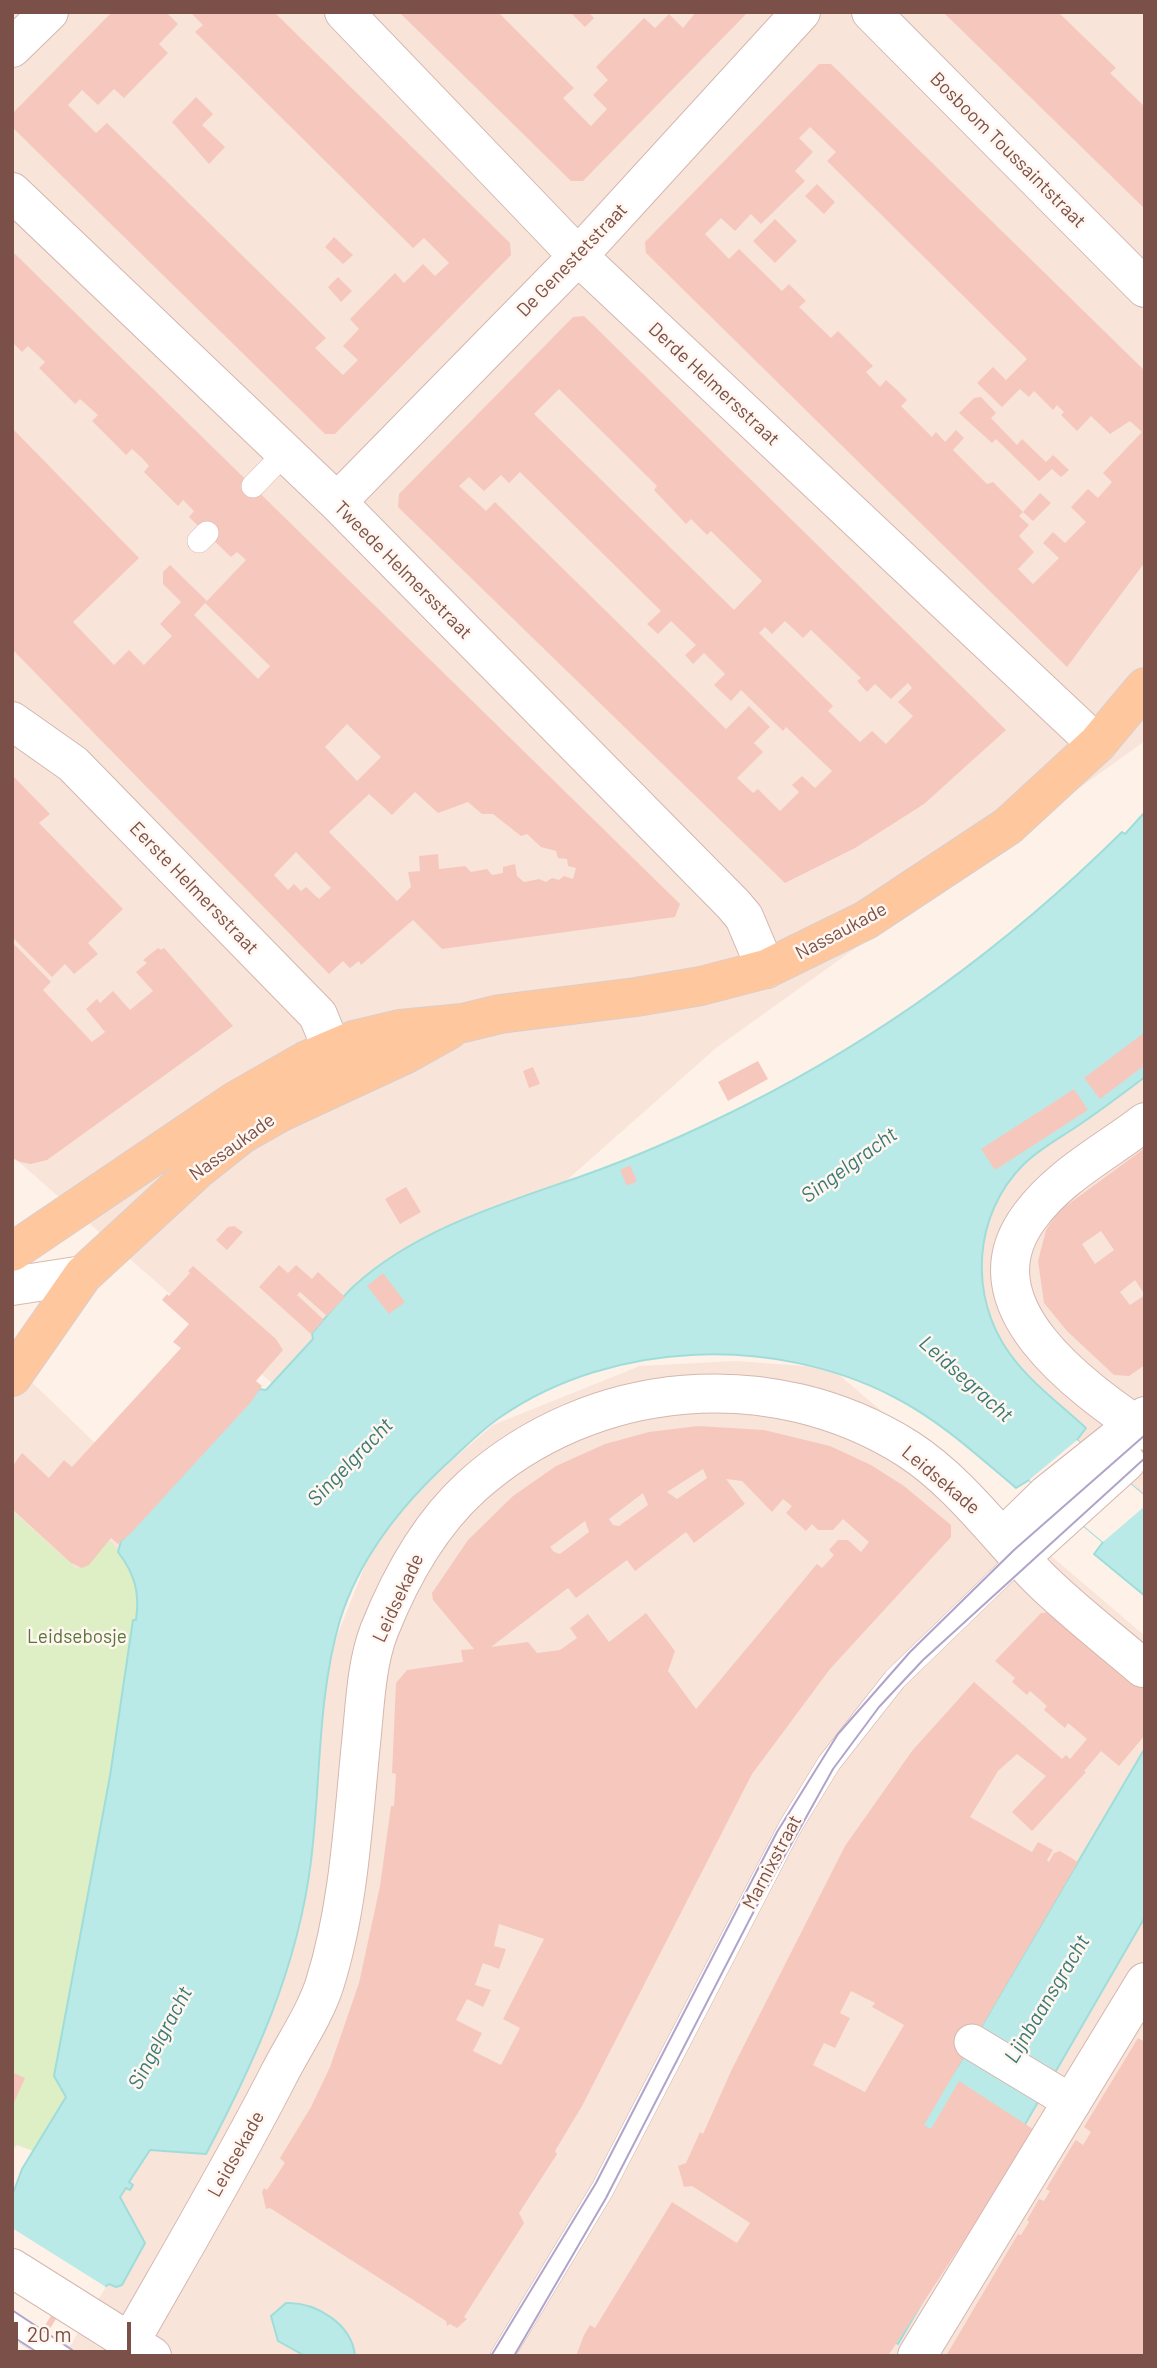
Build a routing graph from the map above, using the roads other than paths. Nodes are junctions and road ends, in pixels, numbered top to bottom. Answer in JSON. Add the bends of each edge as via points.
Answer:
{"nodes":[{"id":1,"x":50,"y":12,"type":"edge"},
{"id":2,"x":344,"y":12,"type":"edge"},
{"id":3,"x":801,"y":12,"type":"edge"},
{"id":4,"x":871,"y":12,"type":"edge"},
{"id":5,"x":12,"y":47,"type":"edge"},
{"id":6,"x":12,"y":192,"type":"edge"},
{"id":7,"x":578,"y":256,"type":"junction"},
{"id":8,"x":1145,"y":288,"type":"edge"},
{"id":9,"x":285,"y":453,"type":"junction"},
{"id":10,"x":253,"y":486,"type":"dead end"},
{"id":11,"x":337,"y":502,"type":"junction"},
{"id":12,"x":1145,"y":687,"type":"edge"},
{"id":13,"x":12,"y":720,"type":"edge"},
{"id":14,"x":1097,"y":744,"type":"junction"},
{"id":15,"x":766,"y":970,"type":"junction"},
{"id":16,"x":339,"y":1065,"type":"junction"},
{"id":17,"x":1145,"y":1122,"type":"edge"},
{"id":18,"x":12,"y":1252,"type":"edge"},
{"id":19,"x":83,"y":1275,"type":"junction"},
{"id":20,"x":12,"y":1286,"type":"edge"},
{"id":21,"x":12,"y":1377,"type":"edge"},
{"id":22,"x":1130,"y":1440,"type":"edge"},
{"id":23,"x":1012,"y":1547,"type":"junction"},
{"id":24,"x":1143,"y":1668,"type":"dead end"},
{"id":25,"x":1145,"y":1982,"type":"edge"},
{"id":26,"x":972,"y":2042,"type":"dead end"},
{"id":27,"x":1061,"y":2096,"type":"junction"},
{"id":28,"x":12,"y":2268,"type":"edge"},
{"id":29,"x":12,"y":2324,"type":"edge"},
{"id":30,"x":141,"y":2349,"type":"edge"},
{"id":31,"x":62,"y":2356,"type":"edge"},
{"id":32,"x":502,"y":2356,"type":"edge"},
{"id":33,"x":917,"y":2356,"type":"edge"}],
"edges":[{"from":1,"to":5,"type":"street"},
{"from":2,"to":7,"type":"street","name":"Derde Helmersstraat"},
{"from":3,"to":7,"type":"street","name":"De Genestetstraat"},
{"from":4,"to":8,"type":"street","name":"Bosboom Toussaintstraat"},
{"from":6,"to":9,"type":"street","name":"Tweede Helmersstraat"},
{"from":7,"to":11,"type":"street","name":"De Genestetstraat"},
{"from":7,"to":14,"type":"street","name":"Derde Helmersstraat"},
{"from":9,"to":10,"type":"lane"},
{"from":9,"to":11,"type":"street","name":"Tweede Helmersstraat"},
{"from":11,"to":15,"type":"street","name":"Tweede Helmersstraat","via":[[733,904],[744,917]]},
{"from":12,"to":14,"type":"main road","name":"Nassaukade"},
{"from":13,"to":16,"type":"street","name":"Eerste Helmersstraat","via":[[73,764],[318,1015]]},
{"from":14,"to":15,"type":"main road","name":"Nassaukade","via":[[1008,826],[966,856],[866,920]]},
{"from":15,"to":16,"type":"main road","name":"Nassaukade","via":[[636,998],[400,1028]]},
{"from":16,"to":18,"type":"main road","name":"Nassaukade","via":[[305,1061],[235,1101]]},
{"from":16,"to":19,"type":"main road","name":"Nassaukade","via":[[242,1134]]},
{"from":17,"to":22,"type":"street","via":[[1054,1189],[1029,1217],[1014,1246],[1011,1270],[1016,1301],[1034,1338]]},
{"from":19,"to":20,"type":"street"},
{"from":19,"to":21,"type":"main road","name":"Nassaukade"},
{"from":22,"to":23,"type":"street","name":"Marnixstraat"},
{"from":23,"to":24,"type":"street","via":[[1038,1577]]},
{"from":23,"to":30,"type":"street","name":"Leidsekade","via":[[912,1451],[835,1413],[779,1397],[729,1392],[635,1400],[562,1426],[512,1455],[471,1487],[411,1561],[377,1635],[367,1686],[341,1922],[324,1987]]},
{"from":23,"to":32,"type":"lane","name":"Marnixstraat","via":[[895,1679],[829,1763],[790,1827],[602,2190]]},
{"from":25,"to":27,"type":"street"},
{"from":26,"to":27,"type":"street"},
{"from":27,"to":33,"type":"street"},
{"from":28,"to":30,"type":"street"},
{"from":29,"to":31,"type":"lane"}]}
